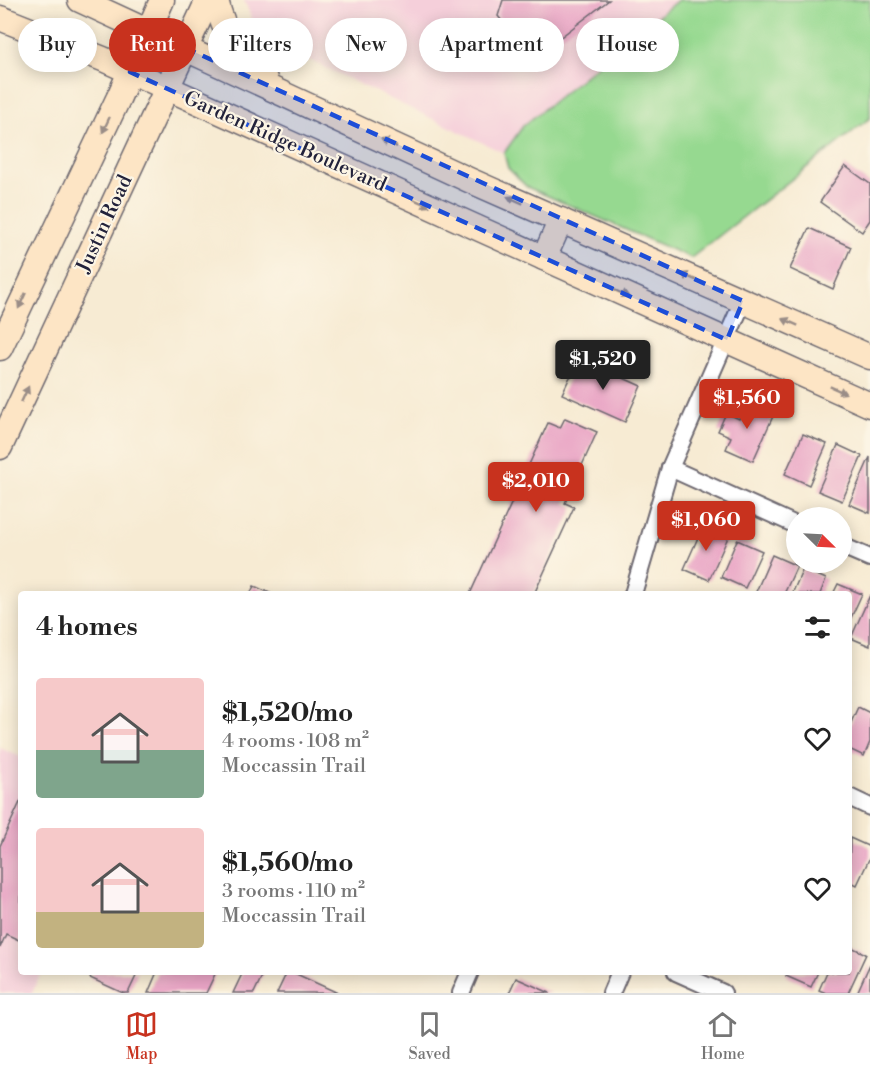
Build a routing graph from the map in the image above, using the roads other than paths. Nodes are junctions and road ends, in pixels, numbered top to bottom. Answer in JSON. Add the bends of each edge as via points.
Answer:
{"nodes":[{"id":1,"x":80,"y":0,"type":"edge"},
{"id":2,"x":162,"y":0,"type":"edge"},
{"id":3,"x":208,"y":0,"type":"edge"},
{"id":4,"x":216,"y":0,"type":"edge"},
{"id":5,"x":0,"y":18,"type":"edge"},
{"id":6,"x":119,"y":18,"type":"edge"},
{"id":7,"x":154,"y":18,"type":"edge"},
{"id":8,"x":196,"y":26,"type":"edge"},
{"id":9,"x":196,"y":53,"type":"edge"},
{"id":10,"x":109,"y":62,"type":"edge"},
{"id":11,"x":130,"y":72,"type":"joint"},
{"id":12,"x":175,"y":72,"type":"edge"},
{"id":13,"x":168,"y":89,"type":"junction"},
{"id":14,"x":289,"y":96,"type":"junction"},
{"id":15,"x":561,"y":220,"type":"junction"},
{"id":16,"x":544,"y":258,"type":"junction"},
{"id":17,"x":743,"y":301,"type":"junction"},
{"id":18,"x":727,"y":340,"type":"junction"},
{"id":19,"x":0,"y":348,"type":"edge"},
{"id":20,"x":868,"y":350,"type":"edge"},
{"id":21,"x":870,"y":405,"type":"edge"},
{"id":22,"x":0,"y":447,"type":"edge"},
{"id":23,"x":670,"y":468,"type":"junction"},
{"id":24,"x":786,"y":520,"type":"edge"},
{"id":25,"x":852,"y":550,"type":"edge"},
{"id":26,"x":870,"y":558,"type":"edge"},
{"id":27,"x":634,"y":591,"type":"edge"},
{"id":28,"x":852,"y":798,"type":"edge"},
{"id":29,"x":870,"y":807,"type":"edge"},
{"id":30,"x":469,"y":975,"type":"edge"},
{"id":31,"x":619,"y":975,"type":"edge"},
{"id":32,"x":683,"y":975,"type":"edge"},
{"id":33,"x":460,"y":993,"type":"edge"},
{"id":34,"x":611,"y":993,"type":"edge"},
{"id":35,"x":723,"y":993,"type":"edge"}],
"edges":[{"from":1,"to":6,"type":"main road"},
{"from":2,"to":7,"type":"main road"},
{"from":3,"to":8,"type":"main road","name":"Justin Road"},
{"from":4,"to":14,"type":"main road","via":[[233,46],[264,78]]},
{"from":5,"to":10,"type":"main road","name":"Garden Ridge Boulevard"},
{"from":9,"to":14,"type":"main road"},
{"from":11,"to":13,"type":"main road","name":"Garden Ridge Boulevard"},
{"from":11,"to":19,"type":"main road","one_way":true},
{"from":12,"to":13,"type":"main road","name":"Justin Road"},
{"from":13,"to":16,"type":"main road","name":"Garden Ridge Boulevard","one_way":true},
{"from":22,"to":13,"type":"main road","name":"Justin Road","one_way":true},
{"from":15,"to":14,"type":"main road","one_way":true},
{"from":15,"to":16,"type":"main road"},
{"from":17,"to":15,"type":"main road","one_way":true},
{"from":16,"to":18,"type":"main road","name":"Garden Ridge Boulevard","one_way":true},
{"from":17,"to":18,"type":"street"},
{"from":20,"to":17,"type":"main road","one_way":true},
{"from":18,"to":21,"type":"main road","name":"Garden Ridge Boulevard","one_way":true},
{"from":18,"to":23,"type":"street"},
{"from":23,"to":24,"type":"street"},
{"from":23,"to":27,"type":"street"},
{"from":25,"to":26,"type":"street"},
{"from":28,"to":29,"type":"street"},
{"from":30,"to":33,"type":"street"},
{"from":31,"to":34,"type":"street"},
{"from":32,"to":35,"type":"street"}]}
